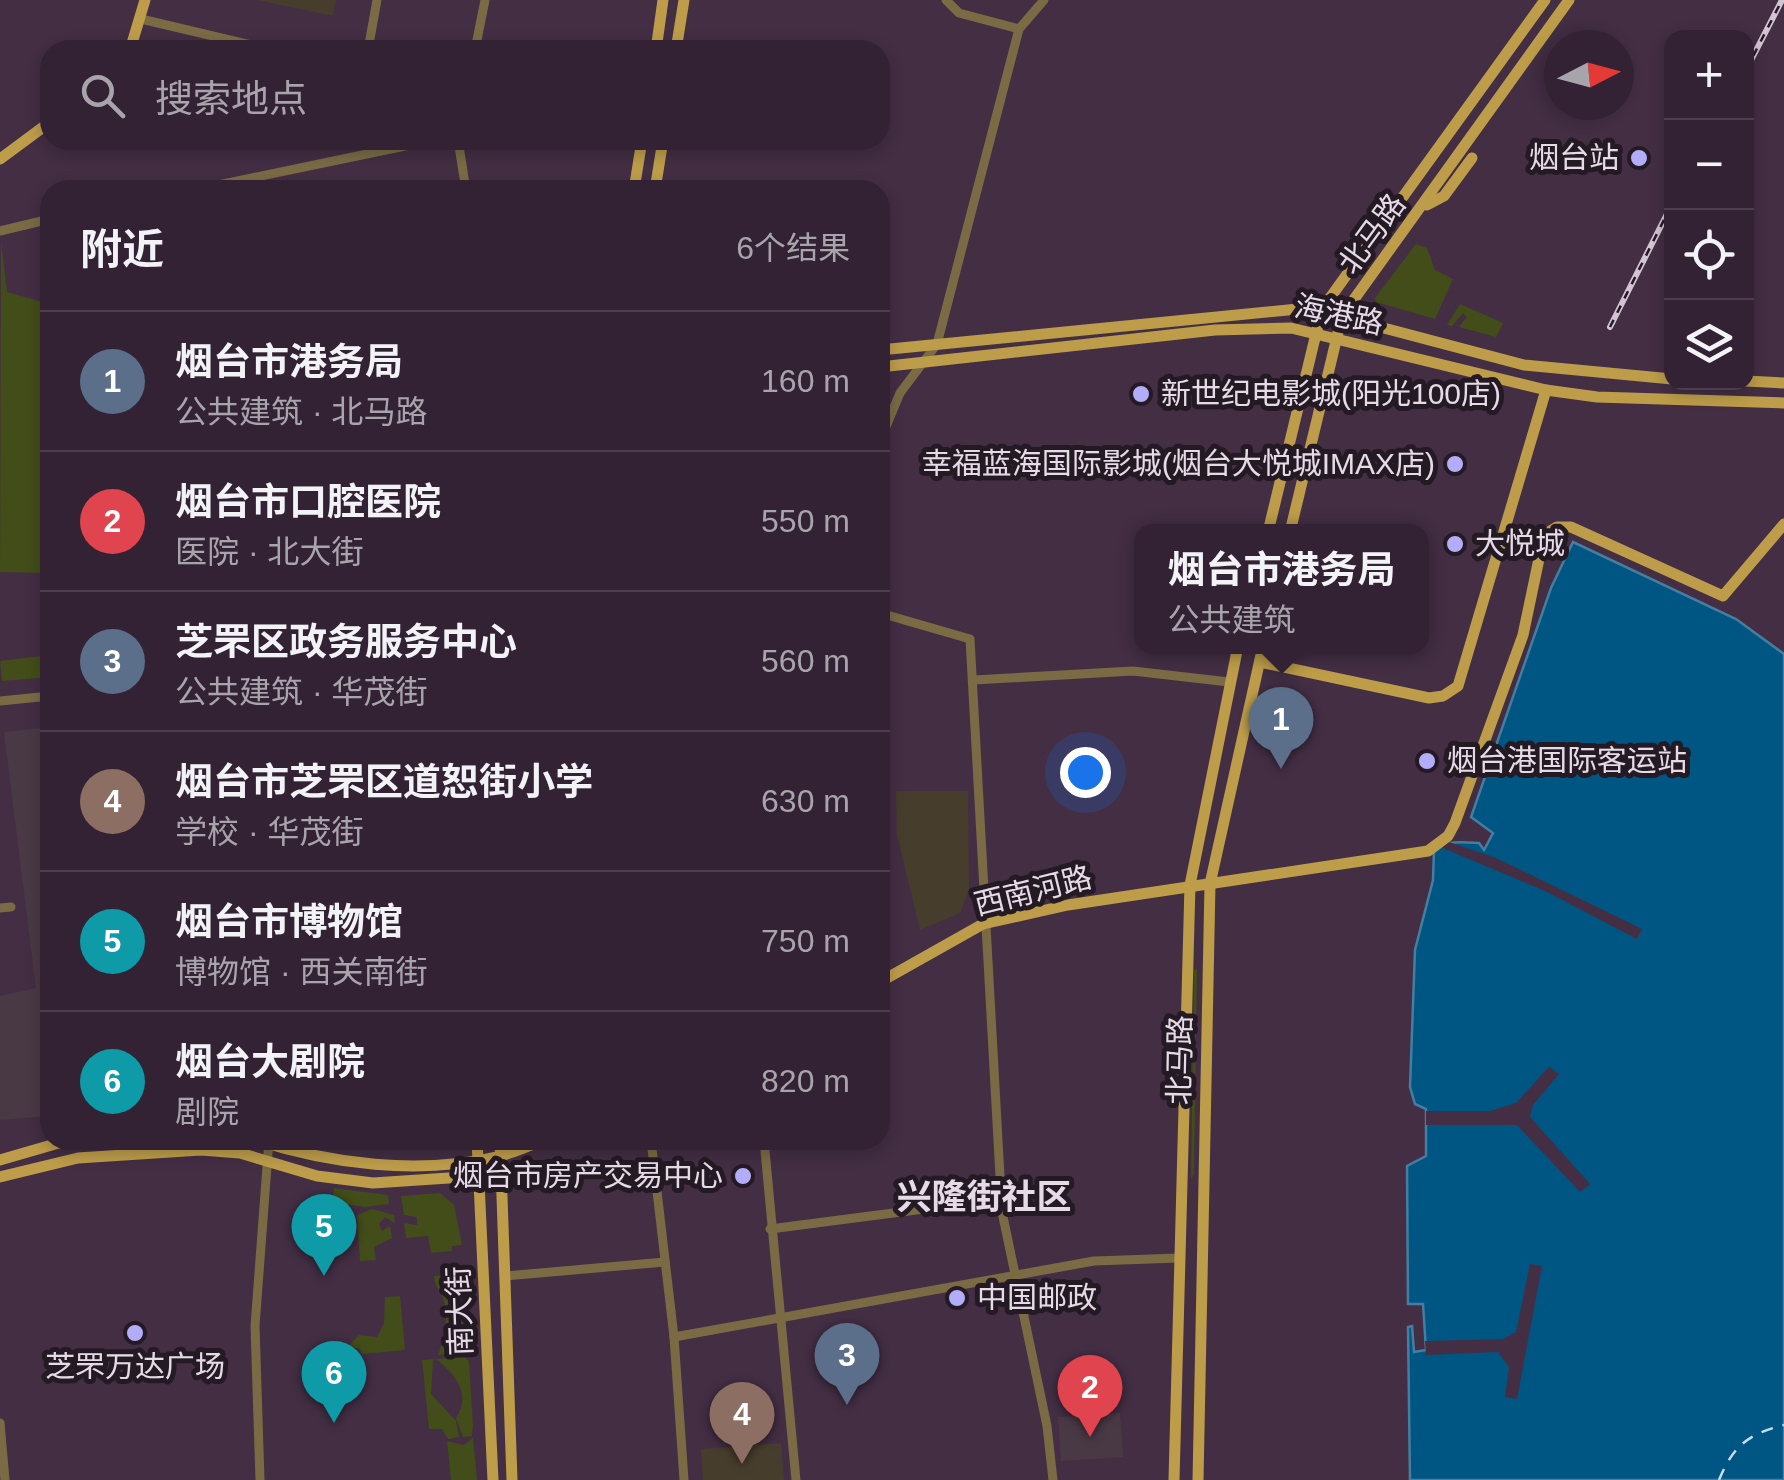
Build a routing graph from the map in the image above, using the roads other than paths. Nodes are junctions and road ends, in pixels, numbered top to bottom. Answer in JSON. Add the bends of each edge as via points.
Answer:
{"nodes":[{"id":1,"x":144,"y":0,"type":"edge"},
{"id":2,"x":377,"y":0,"type":"edge"},
{"id":3,"x":485,"y":0,"type":"edge"},
{"id":4,"x":663,"y":0,"type":"edge"},
{"id":5,"x":684,"y":0,"type":"edge"},
{"id":6,"x":946,"y":0,"type":"edge"},
{"id":7,"x":1044,"y":0,"type":"edge"},
{"id":8,"x":1545,"y":0,"type":"edge"},
{"id":9,"x":1569,"y":0,"type":"edge"},
{"id":10,"x":141,"y":19,"type":"junction"},
{"id":11,"x":1019,"y":29,"type":"junction"},
{"id":12,"x":134,"y":40,"type":"edge"},
{"id":13,"x":230,"y":40,"type":"edge"},
{"id":14,"x":370,"y":40,"type":"edge"},
{"id":15,"x":477,"y":40,"type":"edge"},
{"id":16,"x":657,"y":40,"type":"edge"},
{"id":17,"x":678,"y":40,"type":"edge"},
{"id":18,"x":40,"y":130,"type":"edge"},
{"id":19,"x":386,"y":150,"type":"edge"},
{"id":20,"x":460,"y":150,"type":"edge"},
{"id":21,"x":640,"y":150,"type":"edge"},
{"id":22,"x":661,"y":150,"type":"edge"},
{"id":23,"x":1472,"y":158,"type":"dead end"},
{"id":24,"x":0,"y":160,"type":"edge"},
{"id":25,"x":242,"y":180,"type":"edge"},
{"id":26,"x":464,"y":180,"type":"edge"},
{"id":27,"x":636,"y":180,"type":"edge"},
{"id":28,"x":657,"y":180,"type":"edge"},
{"id":29,"x":1423,"y":207,"type":"junction"},
{"id":30,"x":40,"y":221,"type":"edge"},
{"id":31,"x":0,"y":231,"type":"edge"},
{"id":32,"x":1322,"y":308,"type":"junction"},
{"id":33,"x":1342,"y":316,"type":"junction"},
{"id":34,"x":1315,"y":331,"type":"junction"},
{"id":35,"x":1335,"y":336,"type":"junction"},
{"id":36,"x":937,"y":344,"type":"junction"},
{"id":37,"x":890,"y":349,"type":"edge"},
{"id":38,"x":926,"y":361,"type":"junction"},
{"id":39,"x":890,"y":366,"type":"edge"},
{"id":40,"x":1664,"y":377,"type":"edge"},
{"id":41,"x":1754,"y":381,"type":"edge"},
{"id":42,"x":1784,"y":382,"type":"edge"},
{"id":43,"x":1546,"y":390,"type":"junction"},
{"id":44,"x":1784,"y":404,"type":"edge"},
{"id":45,"x":890,"y":417,"type":"edge"},
{"id":46,"x":1270,"y":524,"type":"edge"},
{"id":47,"x":1292,"y":524,"type":"edge"},
{"id":48,"x":1784,"y":524,"type":"edge"},
{"id":49,"x":890,"y":616,"type":"edge"},
{"id":50,"x":1236,"y":654,"type":"edge"},
{"id":51,"x":1262,"y":654,"type":"edge"},
{"id":52,"x":1260,"y":662,"type":"junction"},
{"id":53,"x":974,"y":680,"type":"junction"},
{"id":54,"x":1229,"y":682,"type":"junction"},
{"id":55,"x":40,"y":697,"type":"edge"},
{"id":56,"x":0,"y":701,"type":"edge"},
{"id":57,"x":1210,"y":884,"type":"junction"},
{"id":58,"x":1190,"y":885,"type":"junction"},
{"id":59,"x":983,"y":924,"type":"junction"},
{"id":60,"x":890,"y":976,"type":"edge"},
{"id":61,"x":40,"y":1148,"type":"edge"},
{"id":62,"x":269,"y":1150,"type":"edge"},
{"id":63,"x":298,"y":1150,"type":"edge"},
{"id":64,"x":478,"y":1150,"type":"edge"},
{"id":65,"x":500,"y":1150,"type":"edge"},
{"id":66,"x":518,"y":1150,"type":"edge"},
{"id":67,"x":652,"y":1150,"type":"edge"},
{"id":68,"x":765,"y":1150,"type":"edge"},
{"id":69,"x":500,"y":1156,"type":"junction"},
{"id":70,"x":0,"y":1160,"type":"edge"},
{"id":71,"x":479,"y":1160,"type":"junction"},
{"id":72,"x":269,"y":1164,"type":"junction"},
{"id":73,"x":480,"y":1176,"type":"junction"},
{"id":74,"x":0,"y":1178,"type":"edge"},
{"id":75,"x":1001,"y":1199,"type":"junction"},
{"id":76,"x":770,"y":1229,"type":"junction"},
{"id":77,"x":1180,"y":1258,"type":"junction"},
{"id":78,"x":666,"y":1262,"type":"junction"},
{"id":79,"x":504,"y":1276,"type":"junction"},
{"id":80,"x":1013,"y":1276,"type":"junction"},
{"id":81,"x":781,"y":1320,"type":"junction"},
{"id":82,"x":674,"y":1337,"type":"junction"},
{"id":83,"x":0,"y":1423,"type":"edge"},
{"id":84,"x":1,"y":1443,"type":"edge"},
{"id":85,"x":5,"y":1480,"type":"edge"},
{"id":86,"x":260,"y":1480,"type":"edge"},
{"id":87,"x":492,"y":1480,"type":"edge"},
{"id":88,"x":512,"y":1480,"type":"edge"},
{"id":89,"x":684,"y":1480,"type":"edge"},
{"id":90,"x":796,"y":1480,"type":"edge"},
{"id":91,"x":1053,"y":1480,"type":"edge"},
{"id":92,"x":1174,"y":1480,"type":"edge"},
{"id":93,"x":1198,"y":1480,"type":"edge"}],
"edges":[{"from":1,"to":10,"type":"main road"},
{"from":2,"to":14,"type":"street"},
{"from":3,"to":15,"type":"street"},
{"from":4,"to":16,"type":"main road"},
{"from":5,"to":17,"type":"main road"},
{"from":6,"to":11,"type":"street","via":[[959,12]]},
{"from":7,"to":11,"type":"street"},
{"from":8,"to":32,"type":"main road","name":"北马路"},
{"from":9,"to":29,"type":"main road","name":"北马路"},
{"from":10,"to":12,"type":"main road"},
{"from":10,"to":13,"type":"street"},
{"from":11,"to":36,"type":"street"},
{"from":18,"to":24,"type":"main road"},
{"from":19,"to":25,"type":"street"},
{"from":20,"to":26,"type":"street"},
{"from":21,"to":27,"type":"main road"},
{"from":22,"to":28,"type":"main road"},
{"from":23,"to":29,"type":"main road","via":[[1444,196]]},
{"from":29,"to":33,"type":"main road","name":"北马路"},
{"from":30,"to":31,"type":"street"},
{"from":32,"to":33,"type":"main road","name":"海港路"},
{"from":32,"to":34,"type":"main road","name":"北马路"},
{"from":32,"to":36,"type":"main road","name":"海港路"},
{"from":33,"to":35,"type":"main road","name":"北马路"},
{"from":33,"to":40,"type":"main road","name":"海港路","via":[[1524,364]]},
{"from":34,"to":35,"type":"main road","name":"海港路"},
{"from":34,"to":38,"type":"main road","name":"海港路","via":[[1215,330]]},
{"from":34,"to":46,"type":"main road","name":"北马路"},
{"from":35,"to":43,"type":"main road","name":"海港路"},
{"from":35,"to":47,"type":"main road","name":"北马路"},
{"from":36,"to":37,"type":"main road","name":"海港路"},
{"from":36,"to":38,"type":"street"},
{"from":38,"to":39,"type":"main road","name":"海港路"},
{"from":38,"to":45,"type":"street"},
{"from":41,"to":42,"type":"main road"},
{"from":43,"to":44,"type":"main road","name":"海港路"},
{"from":43,"to":52,"type":"main road","via":[[1458,686],[1429,698]]},
{"from":48,"to":57,"type":"main road","name":"西南河路","via":[[1723,596],[1586,533],[1552,530],[1540,542],[1528,620],[1448,836],[1418,854]]},
{"from":49,"to":53,"type":"street","via":[[970,639]]},
{"from":50,"to":54,"type":"main road","name":"北马路"},
{"from":51,"to":52,"type":"main road","name":"北马路"},
{"from":52,"to":57,"type":"main road","name":"北马路"},
{"from":53,"to":54,"type":"street","via":[[1133,672]]},
{"from":53,"to":59,"type":"street"},
{"from":54,"to":58,"type":"main road","name":"北马路"},
{"from":55,"to":56,"type":"street"},
{"from":57,"to":58,"type":"main road","name":"西南河路"},
{"from":57,"to":93,"type":"main road","name":"北马路"},
{"from":58,"to":59,"type":"main road","name":"西南河路"},
{"from":58,"to":77,"type":"main road","name":"北马路"},
{"from":59,"to":60,"type":"main road","name":"西南河路"},
{"from":59,"to":75,"type":"street"},
{"from":61,"to":70,"type":"main road"},
{"from":62,"to":72,"type":"street"},
{"from":63,"to":71,"type":"main road","via":[[342,1162]]},
{"from":64,"to":71,"type":"main road","name":"南大街"},
{"from":65,"to":69,"type":"main road","name":"南大街"},
{"from":66,"to":69,"type":"main road"},
{"from":67,"to":78,"type":"street"},
{"from":68,"to":76,"type":"street"},
{"from":69,"to":71,"type":"main road"},
{"from":69,"to":73,"type":"main road"},
{"from":69,"to":79,"type":"main road","name":"南大街"},
{"from":71,"to":73,"type":"main road","name":"南大街"},
{"from":72,"to":73,"type":"main road","via":[[373,1183]]},
{"from":72,"to":74,"type":"main road","via":[[240,1152],[166,1150],[58,1161]]},
{"from":72,"to":86,"type":"street","via":[[255,1326]]},
{"from":73,"to":87,"type":"main road","name":"南大街"},
{"from":75,"to":76,"type":"street"},
{"from":75,"to":80,"type":"street"},
{"from":76,"to":81,"type":"street"},
{"from":77,"to":80,"type":"street","via":[[1094,1260]]},
{"from":77,"to":92,"type":"main road","name":"北马路"},
{"from":78,"to":79,"type":"street"},
{"from":78,"to":82,"type":"street"},
{"from":79,"to":88,"type":"main road","name":"南大街"},
{"from":80,"to":81,"type":"street"},
{"from":80,"to":91,"type":"street"},
{"from":81,"to":82,"type":"street"},
{"from":81,"to":90,"type":"street"},
{"from":82,"to":89,"type":"street"},
{"from":83,"to":84,"type":"street"},
{"from":84,"to":85,"type":"street"}]}
